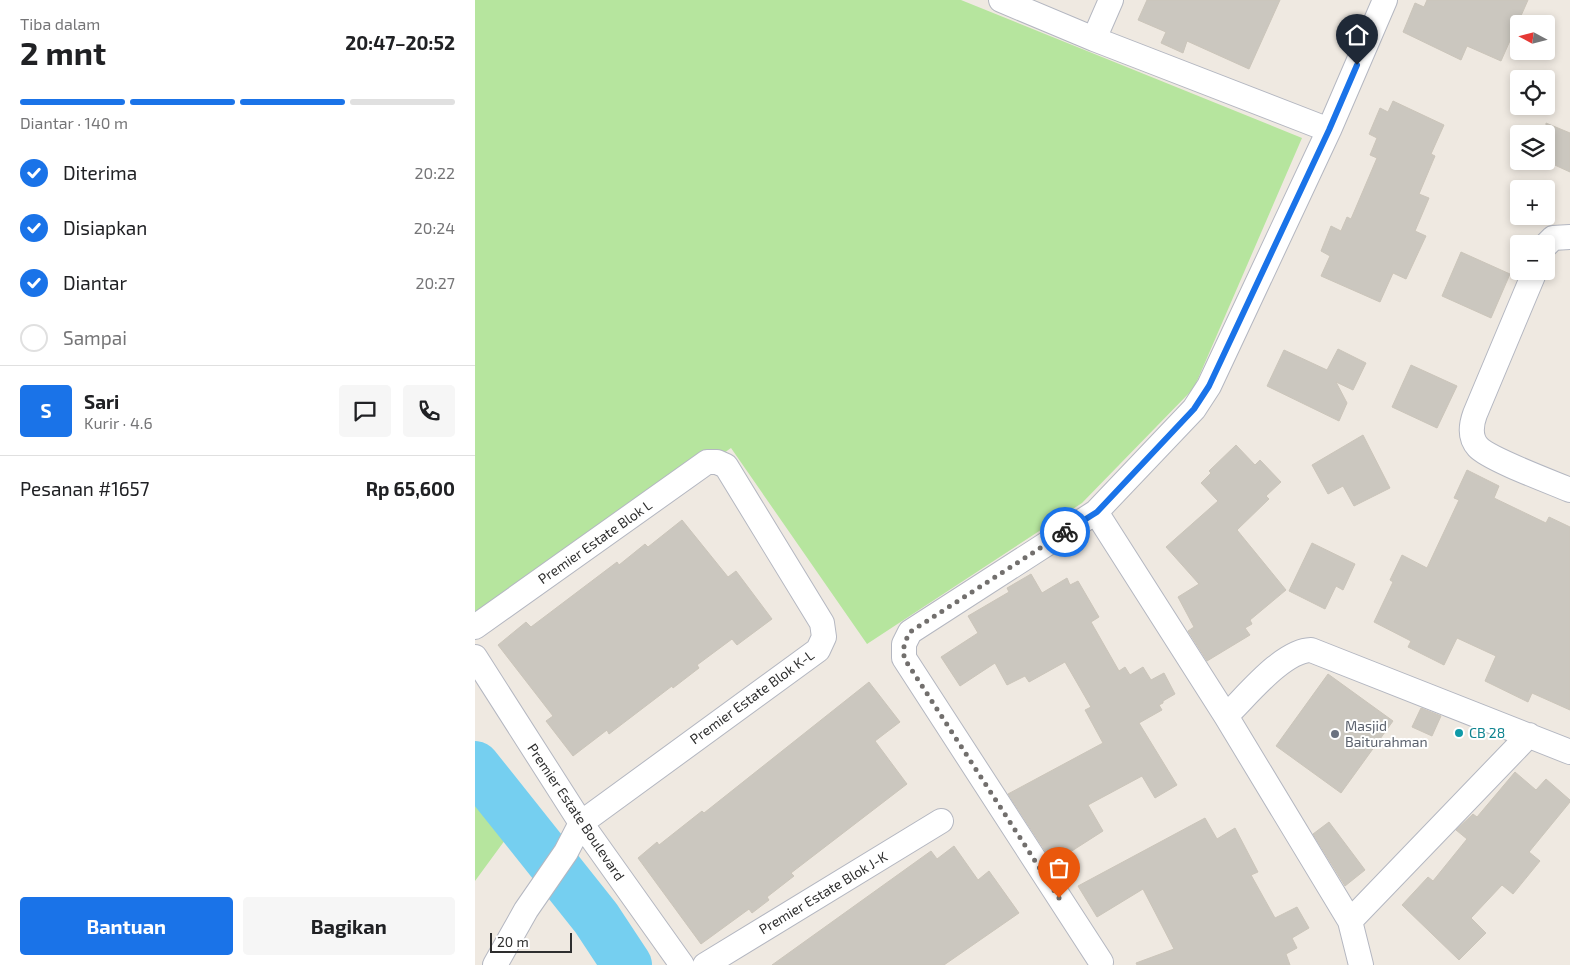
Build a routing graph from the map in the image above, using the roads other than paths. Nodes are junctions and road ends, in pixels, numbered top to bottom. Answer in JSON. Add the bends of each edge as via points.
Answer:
{"nodes":[{"id":1,"x":1001,"y":0,"type":"edge"},
{"id":2,"x":1111,"y":0,"type":"edge"},
{"id":3,"x":1385,"y":0,"type":"edge"},
{"id":4,"x":1094,"y":39,"type":"junction"},
{"id":5,"x":1329,"y":130,"type":"junction"},
{"id":6,"x":1570,"y":237,"type":"edge"},
{"id":7,"x":1555,"y":238,"type":"edge"},
{"id":8,"x":1531,"y":280,"type":"edge"},
{"id":9,"x":717,"y":462,"type":"joint"},
{"id":10,"x":1570,"y":490,"type":"edge"},
{"id":11,"x":1097,"y":512,"type":"junction"},
{"id":12,"x":475,"y":627,"type":"edge"},
{"id":13,"x":475,"y":657,"type":"edge"},
{"id":14,"x":1226,"y":716,"type":"junction"},
{"id":15,"x":1529,"y":735,"type":"junction"},
{"id":16,"x":1570,"y":752,"type":"edge"},
{"id":17,"x":941,"y":821,"type":"dead end"},
{"id":18,"x":581,"y":823,"type":"junction"},
{"id":19,"x":1350,"y":920,"type":"junction"},
{"id":20,"x":1101,"y":962,"type":"dead end"},
{"id":21,"x":495,"y":965,"type":"edge"},
{"id":22,"x":682,"y":965,"type":"edge"},
{"id":23,"x":705,"y":965,"type":"edge"},
{"id":24,"x":1361,"y":965,"type":"edge"}],
"edges":[{"from":1,"to":4,"type":"street"},
{"from":2,"to":4,"type":"street"},
{"from":3,"to":5,"type":"street"},
{"from":4,"to":5,"type":"street"},
{"from":5,"to":11,"type":"street","via":[[1209,386],[1194,409]]},
{"from":6,"to":7,"type":"street"},
{"from":8,"to":10,"type":"street","via":[[1475,414],[1473,439],[1485,452]]},
{"from":9,"to":12,"type":"street","name":"Premier Estate Blok L","via":[[707,462]]},
{"from":9,"to":18,"type":"street","name":"Premier Estate Blok K-L","via":[[726,466],[822,623],[822,644]]},
{"from":11,"to":14,"type":"street"},
{"from":11,"to":20,"type":"street","via":[[910,632],[903,653]]},
{"from":13,"to":18,"type":"street","name":"Premier Estate Boulevard"},
{"from":14,"to":15,"type":"street","via":[[1282,662],[1294,653],[1311,650]]},
{"from":14,"to":19,"type":"street"},
{"from":15,"to":16,"type":"street"},
{"from":15,"to":19,"type":"street"},
{"from":17,"to":23,"type":"street","name":"Premier Estate Blok J-K"},
{"from":18,"to":21,"type":"street"},
{"from":18,"to":22,"type":"street","name":"Premier Estate Boulevard"},
{"from":19,"to":24,"type":"street"}]}
